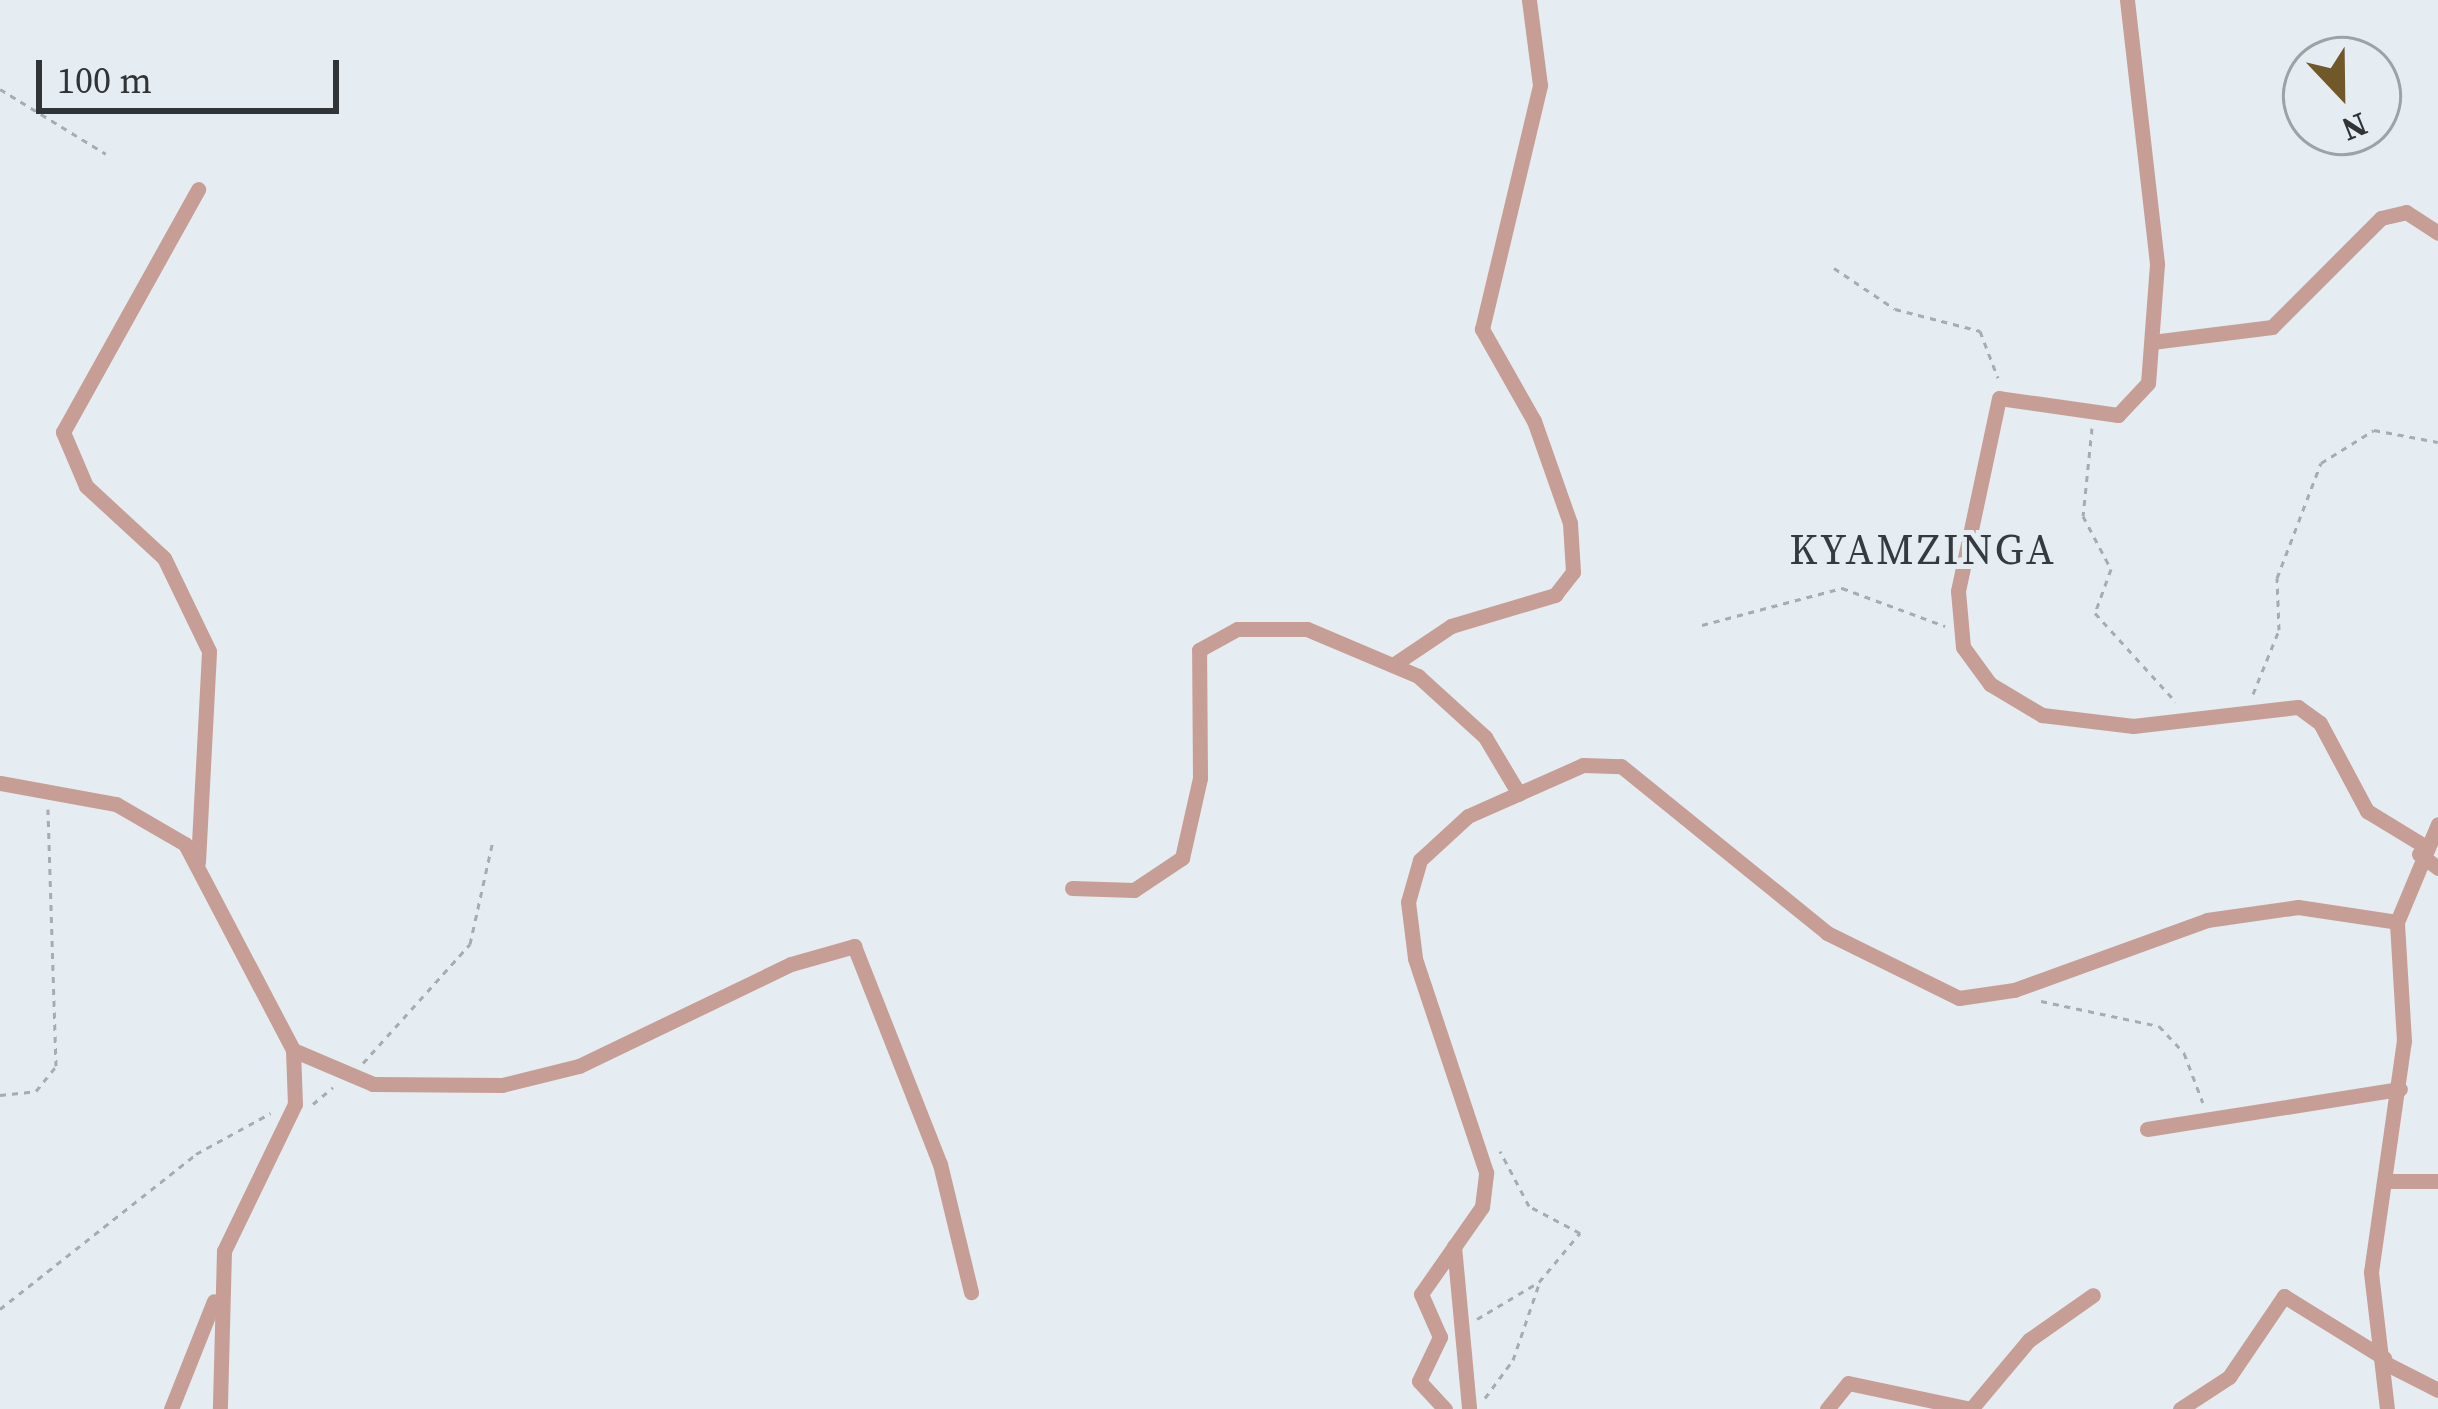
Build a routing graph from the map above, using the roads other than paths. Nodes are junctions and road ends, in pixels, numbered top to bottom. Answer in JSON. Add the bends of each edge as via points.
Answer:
{"nodes":[{"id":1,"x":1529,"y":0,"type":"edge"},
{"id":2,"x":2127,"y":0,"type":"edge"},
{"id":3,"x":198,"y":189,"type":"dead end"},
{"id":4,"x":2438,"y":233,"type":"edge"},
{"id":5,"x":2152,"y":342,"type":"junction"},
{"id":6,"x":1393,"y":664,"type":"junction"},
{"id":7,"x":0,"y":783,"type":"edge"},
{"id":8,"x":1519,"y":794,"type":"junction"},
{"id":9,"x":2438,"y":824,"type":"edge"},
{"id":10,"x":2421,"y":849,"type":"junction"},
{"id":11,"x":198,"y":862,"type":"junction"},
{"id":12,"x":2438,"y":868,"type":"edge"},
{"id":13,"x":1072,"y":888,"type":"dead end"},
{"id":14,"x":2397,"y":922,"type":"junction"},
{"id":15,"x":293,"y":1050,"type":"junction"},
{"id":16,"x":2400,"y":1089,"type":"junction"},
{"id":17,"x":2147,"y":1129,"type":"dead end"},
{"id":18,"x":2438,"y":1180,"type":"edge"},
{"id":19,"x":2388,"y":1181,"type":"junction"},
{"id":20,"x":1454,"y":1246,"type":"junction"},
{"id":21,"x":218,"y":1292,"type":"junction"},
{"id":22,"x":971,"y":1292,"type":"dead end"},
{"id":23,"x":2093,"y":1295,"type":"dead end"},
{"id":24,"x":2385,"y":1360,"type":"junction"},
{"id":25,"x":2438,"y":1390,"type":"edge"},
{"id":26,"x":1470,"y":1408,"type":"edge"},
{"id":27,"x":171,"y":1409,"type":"edge"},
{"id":28,"x":220,"y":1409,"type":"edge"},
{"id":29,"x":1445,"y":1409,"type":"edge"},
{"id":30,"x":1826,"y":1409,"type":"edge"},
{"id":31,"x":2180,"y":1409,"type":"edge"},
{"id":32,"x":2387,"y":1409,"type":"edge"}],
"edges":[{"from":1,"to":6,"type":"street","via":[[1540,86],[1482,329],[1534,421],[1570,523],[1573,572],[1555,595],[1451,626]]},
{"from":2,"to":5,"type":"street","via":[[2154,217]]},
{"from":3,"to":11,"type":"street","via":[[63,432],[86,485],[164,558],[209,651]]},
{"from":4,"to":5,"type":"street","via":[[2406,212],[2381,218],[2272,327]]},
{"from":5,"to":10,"type":"street","via":[[2141,402],[2096,414],[1999,398],[1958,631],[1990,684],[2042,715],[2133,725],[2250,710],[2309,712],[2367,811]]},
{"from":6,"to":8,"type":"street","via":[[1448,696]]},
{"from":6,"to":13,"type":"street","via":[[1307,629],[1210,638],[1199,650],[1200,778],[1182,858],[1134,890]]},
{"from":7,"to":11,"type":"street","via":[[144,813]]},
{"from":8,"to":14,"type":"street","via":[[1583,765],[1621,766],[1827,933],[1959,998],[2014,990],[2207,920],[2298,907]]},
{"from":8,"to":20,"type":"street","via":[[1442,832],[1408,902],[1438,1038],[1480,1147],[1487,1192]]},
{"from":9,"to":10,"type":"street"},
{"from":10,"to":12,"type":"street"},
{"from":10,"to":14,"type":"street"},
{"from":11,"to":15,"type":"street"},
{"from":14,"to":16,"type":"street"},
{"from":15,"to":21,"type":"street","via":[[295,1104],[240,1205]]},
{"from":15,"to":22,"type":"street","via":[[350,1080],[417,1088],[540,1076],[854,946],[940,1164]]},
{"from":16,"to":17,"type":"street"},
{"from":16,"to":19,"type":"street"},
{"from":18,"to":19,"type":"street"},
{"from":19,"to":24,"type":"street","via":[[2371,1273]]},
{"from":20,"to":26,"type":"street"},
{"from":20,"to":29,"type":"street","via":[[1421,1294],[1440,1337],[1419,1381]]},
{"from":21,"to":27,"type":"street"},
{"from":21,"to":28,"type":"street"},
{"from":23,"to":30,"type":"street","via":[[2030,1340],[1971,1409],[1847,1383]]},
{"from":24,"to":25,"type":"street"},
{"from":24,"to":31,"type":"street","via":[[2284,1296],[2229,1378]]},
{"from":24,"to":32,"type":"street"}]}
